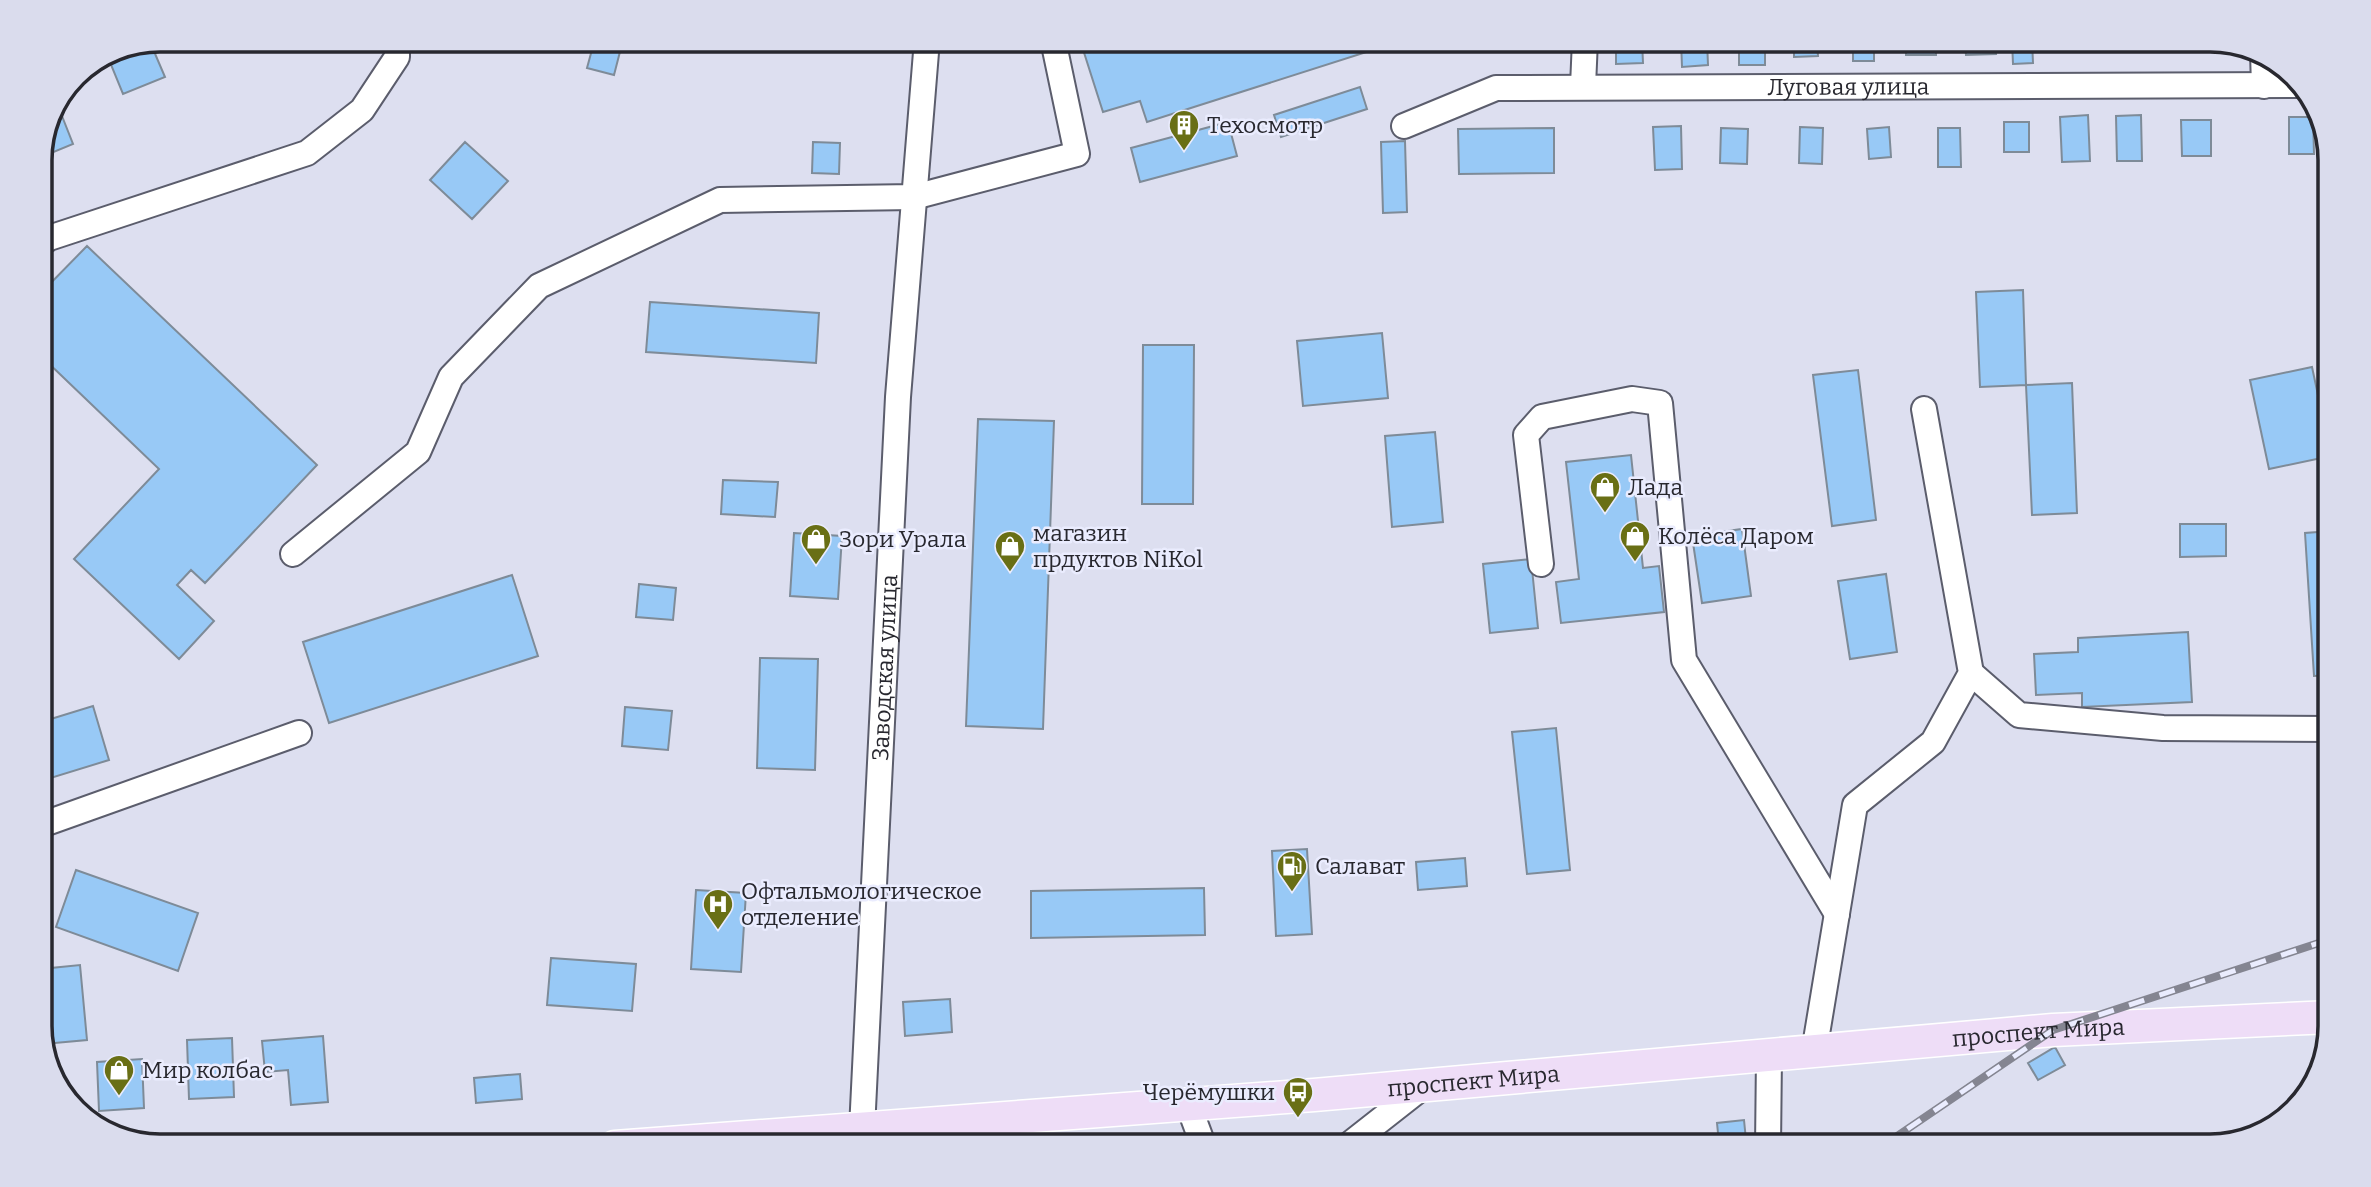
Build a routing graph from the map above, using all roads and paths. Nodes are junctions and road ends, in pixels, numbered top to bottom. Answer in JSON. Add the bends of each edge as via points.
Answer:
{"nodes":[{"id":1,"x":397,"y":52,"type":"edge"},
{"id":2,"x":926,"y":52,"type":"edge"},
{"id":3,"x":1056,"y":52,"type":"edge"},
{"id":4,"x":1584,"y":52,"type":"edge"},
{"id":5,"x":2263,"y":67,"type":"edge"},
{"id":6,"x":2288,"y":85,"type":"edge"},
{"id":7,"x":1583,"y":86,"type":"junction"},
{"id":8,"x":2264,"y":86,"type":"junction"},
{"id":9,"x":1404,"y":127,"type":"dead end"},
{"id":10,"x":914,"y":197,"type":"junction"},
{"id":11,"x":53,"y":237,"type":"edge"},
{"id":12,"x":1924,"y":409,"type":"dead end"},
{"id":13,"x":293,"y":554,"type":"dead end"},
{"id":14,"x":1541,"y":564,"type":"dead end"},
{"id":15,"x":1971,"y":673,"type":"junction"},
{"id":16,"x":2318,"y":729,"type":"edge"},
{"id":17,"x":299,"y":733,"type":"dead end"},
{"id":18,"x":53,"y":821,"type":"edge"},
{"id":19,"x":1837,"y":914,"type":"junction"},
{"id":20,"x":2318,"y":1018,"type":"edge"},
{"id":21,"x":1814,"y":1052,"type":"junction"},
{"id":22,"x":1769,"y":1055,"type":"junction"},
{"id":23,"x":1424,"y":1085,"type":"junction"},
{"id":24,"x":1188,"y":1104,"type":"junction"},
{"id":25,"x":862,"y":1129,"type":"junction"},
{"id":26,"x":793,"y":1134,"type":"edge"},
{"id":27,"x":1199,"y":1134,"type":"edge"},
{"id":28,"x":1362,"y":1134,"type":"edge"},
{"id":29,"x":1769,"y":1134,"type":"edge"}],
"edges":[{"from":1,"to":11,"type":"street","via":[[362,110],[307,153]]},
{"from":2,"to":10,"type":"street","name":"Заводская улица"},
{"from":3,"to":10,"type":"street","via":[[1077,154]]},
{"from":4,"to":7,"type":"street"},
{"from":5,"to":8,"type":"street"},
{"from":6,"to":8,"type":"street","name":"Луговая улица"},
{"from":7,"to":8,"type":"street","name":"Луговая улица"},
{"from":7,"to":9,"type":"street","name":"Луговая улица","via":[[1496,88]]},
{"from":10,"to":13,"type":"street","via":[[720,200],[539,286],[452,377],[418,452]]},
{"from":10,"to":25,"type":"street","name":"Заводская улица","via":[[898,397]]},
{"from":12,"to":15,"type":"street"},
{"from":14,"to":19,"type":"street","via":[[1526,435],[1542,417],[1632,399],[1660,403],[1684,660]]},
{"from":15,"to":16,"type":"street","via":[[2019,715],[2163,728]]},
{"from":15,"to":19,"type":"street","via":[[1933,742],[1855,805]]},
{"from":17,"to":18,"type":"street"},
{"from":19,"to":21,"type":"street"},
{"from":20,"to":21,"type":"main road","name":"проспект Мира","via":[[2053,1030]]},
{"from":21,"to":22,"type":"main road","name":"проспект Мира"},
{"from":22,"to":23,"type":"main road","name":"проспект Мира"},
{"from":22,"to":29,"type":"street"},
{"from":23,"to":24,"type":"main road","name":"проспект Мира"},
{"from":23,"to":28,"type":"street"},
{"from":24,"to":25,"type":"main road","name":"проспект Мира"},
{"from":24,"to":27,"type":"street"},
{"from":25,"to":26,"type":"main road","name":"проспект Мира"}]}
